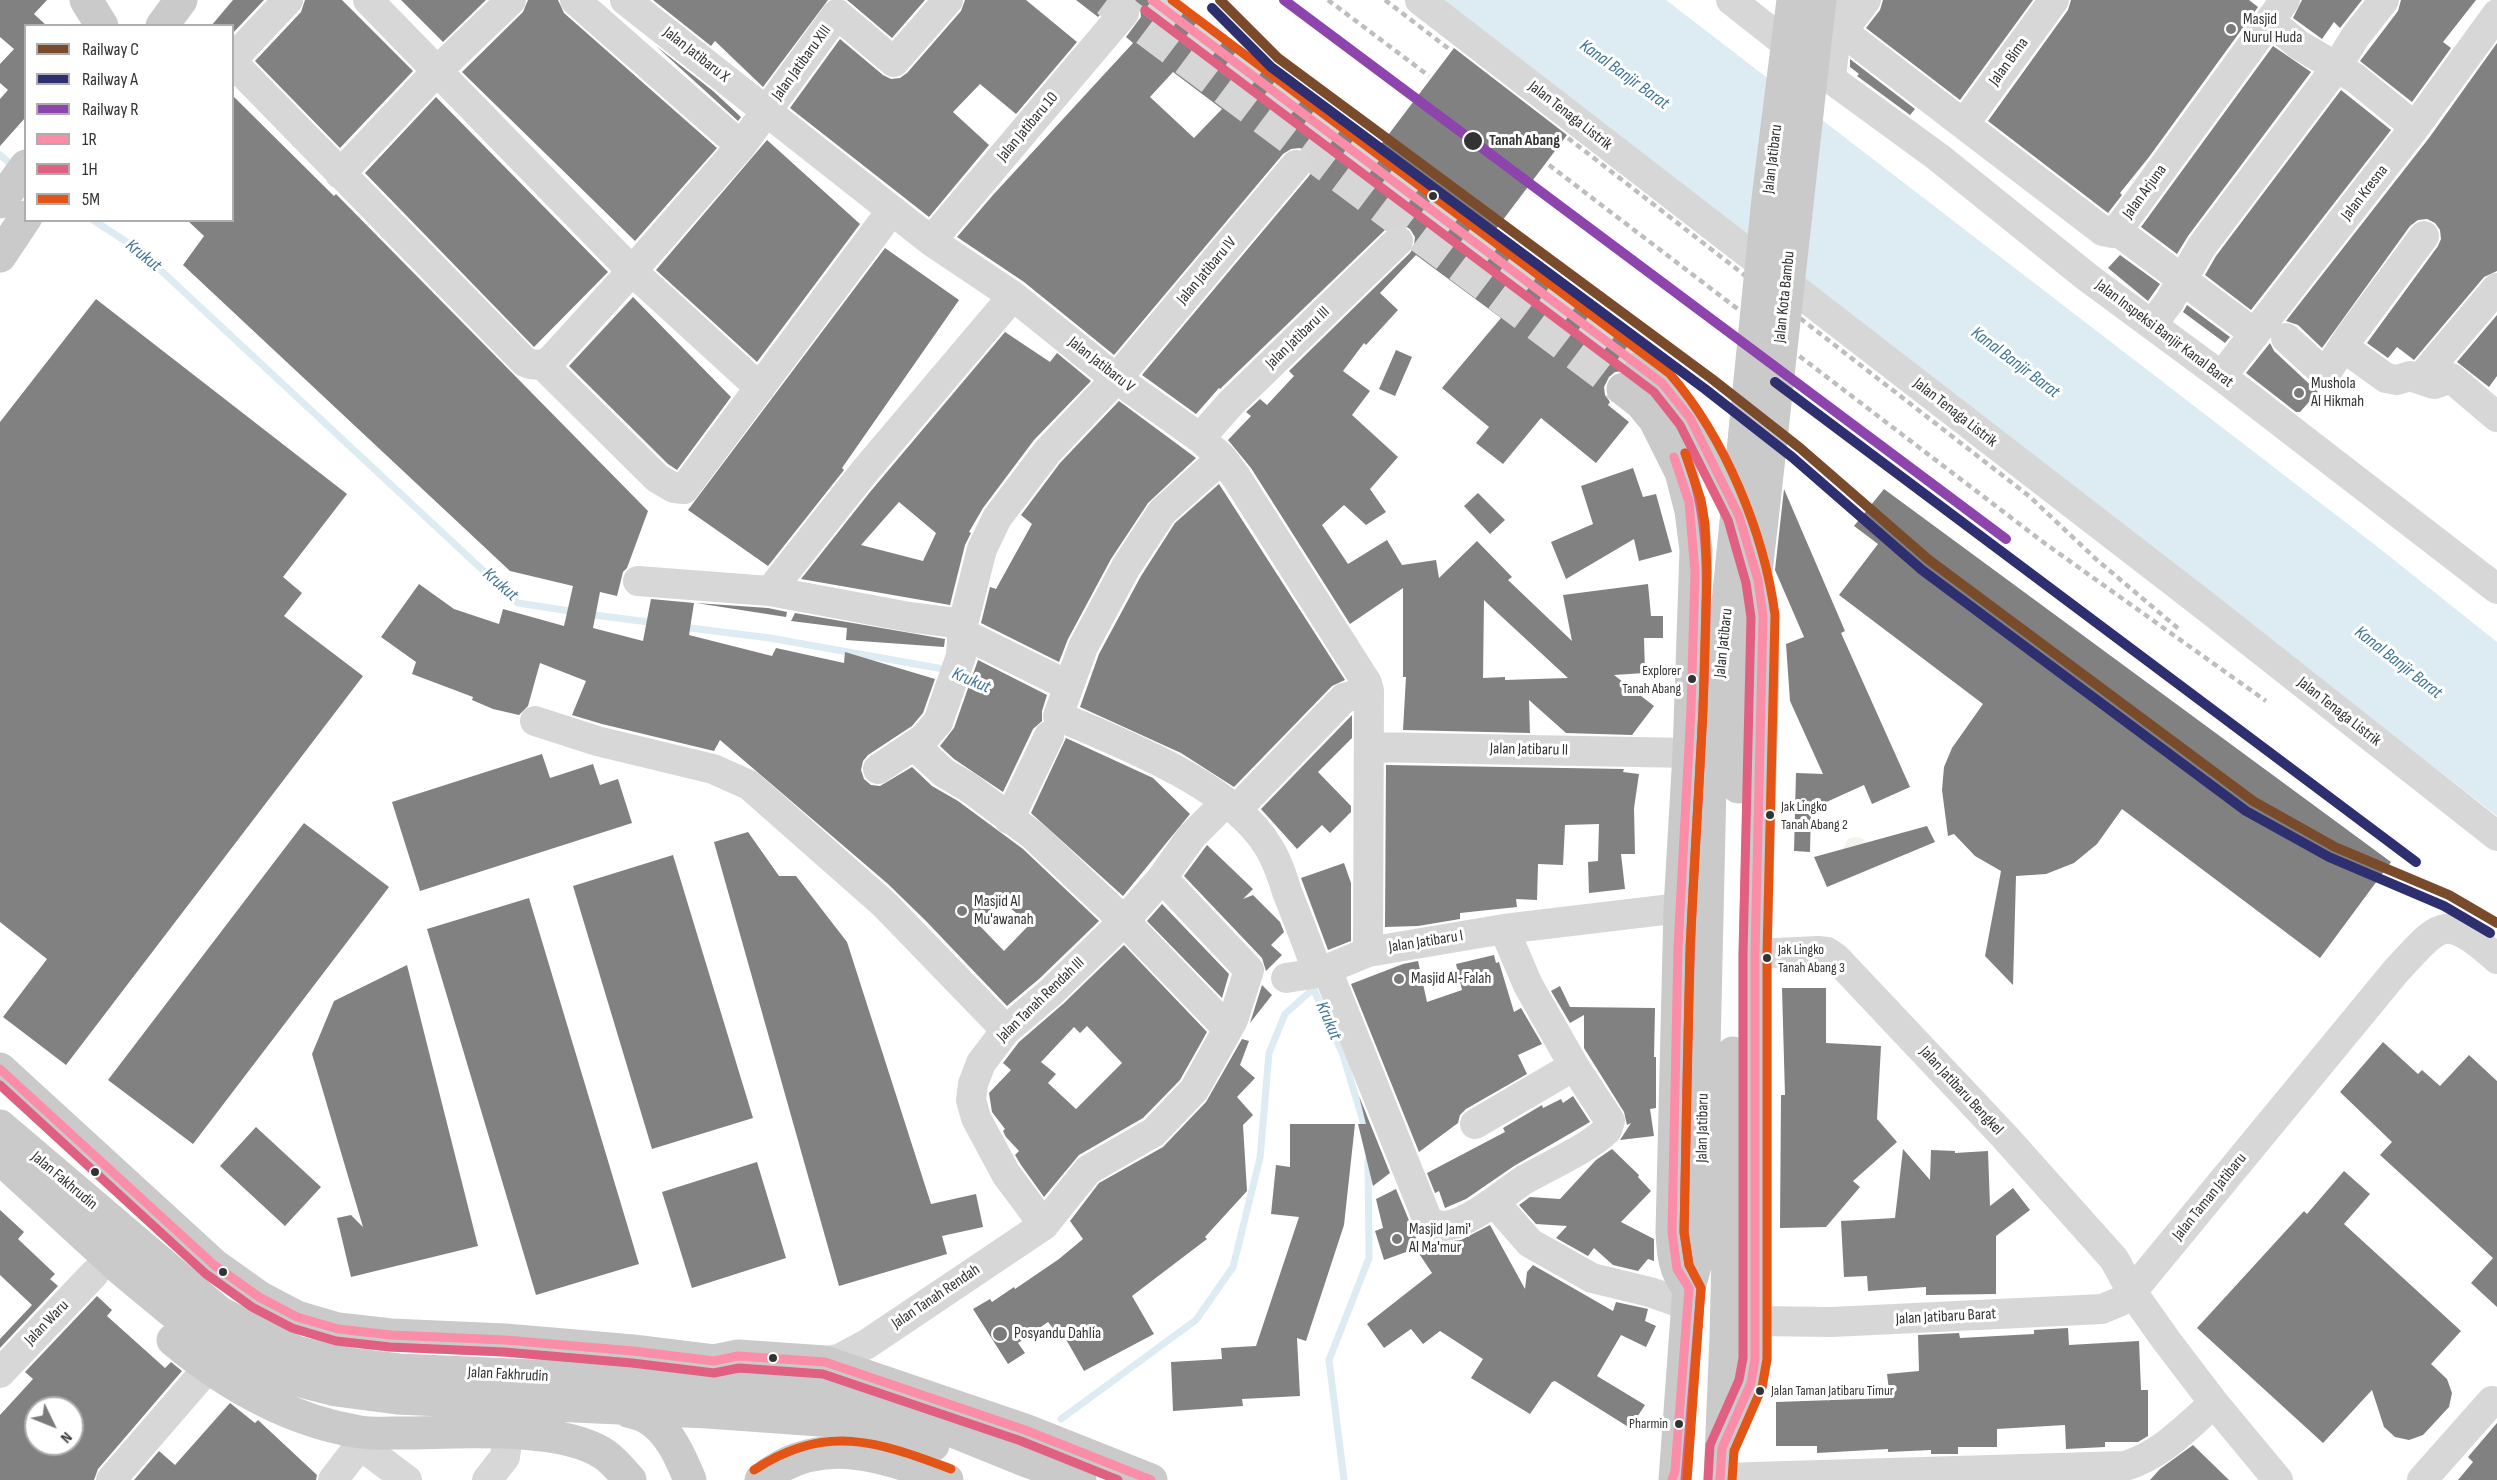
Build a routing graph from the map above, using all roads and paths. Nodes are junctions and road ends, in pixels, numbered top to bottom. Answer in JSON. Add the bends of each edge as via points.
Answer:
{"nodes":[{"id":1,"x":86,"y":0,"type":"edge"},
{"id":2,"x":181,"y":0,"type":"edge"},
{"id":3,"x":288,"y":0,"type":"edge"},
{"id":4,"x":368,"y":0,"type":"edge"},
{"id":5,"x":511,"y":0,"type":"edge"},
{"id":6,"x":575,"y":0,"type":"edge"},
{"id":7,"x":625,"y":0,"type":"edge"},
{"id":8,"x":948,"y":0,"type":"edge"},
{"id":9,"x":1420,"y":0,"type":"edge"},
{"id":10,"x":1731,"y":0,"type":"edge"},
{"id":11,"x":1792,"y":0,"type":"edge"},
{"id":12,"x":1820,"y":0,"type":"edge"},
{"id":13,"x":1839,"y":0,"type":"edge"},
{"id":14,"x":1866,"y":0,"type":"edge"},
{"id":15,"x":2054,"y":0,"type":"edge"},
{"id":16,"x":2384,"y":0,"type":"edge"},
{"id":17,"x":828,"y":7,"type":"edge"},
{"id":18,"x":2278,"y":10,"type":"edge"},
{"id":19,"x":1762,"y":11,"type":"edge"},
{"id":20,"x":1124,"y":13,"type":"dead end"},
{"id":21,"x":2497,"y":14,"type":"edge"},
{"id":22,"x":101,"y":24,"type":"edge"},
{"id":23,"x":163,"y":24,"type":"edge"},
{"id":24,"x":1838,"y":37,"type":"junction"},
{"id":25,"x":2337,"y":68,"type":"junction"},
{"id":26,"x":436,"y":72,"type":"junction"},
{"id":27,"x":1831,"y":79,"type":"junction"},
{"id":28,"x":766,"y":111,"type":"junction"},
{"id":29,"x":1964,"y":124,"type":"junction"},
{"id":30,"x":2415,"y":127,"type":"junction"},
{"id":31,"x":741,"y":146,"type":"junction"},
{"id":32,"x":1296,"y":165,"type":"dead end"},
{"id":33,"x":340,"y":174,"type":"junction"},
{"id":34,"x":24,"y":176,"type":"edge"},
{"id":35,"x":892,"y":210,"type":"junction"},
{"id":36,"x":16,"y":214,"type":"edge"},
{"id":37,"x":2116,"y":230,"type":"junction"},
{"id":38,"x":2424,"y":236,"type":"dead end"},
{"id":39,"x":931,"y":241,"type":"junction"},
{"id":40,"x":1398,"y":241,"type":"dead end"},
{"id":41,"x":0,"y":256,"type":"edge"},
{"id":42,"x":633,"y":271,"type":"junction"},
{"id":43,"x":2184,"y":278,"type":"junction"},
{"id":44,"x":2497,"y":288,"type":"edge"},
{"id":45,"x":1013,"y":296,"type":"junction"},
{"id":46,"x":2160,"y":314,"type":"dead end"},
{"id":47,"x":2255,"y":334,"type":"junction"},
{"id":48,"x":2286,"y":338,"type":"dead end"},
{"id":49,"x":2343,"y":347,"type":"junction"},
{"id":50,"x":543,"y":364,"type":"junction"},
{"id":51,"x":2228,"y":368,"type":"dead end"},
{"id":52,"x":1117,"y":378,"type":"junction"},
{"id":53,"x":2420,"y":379,"type":"junction"},
{"id":54,"x":760,"y":388,"type":"junction"},
{"id":55,"x":2497,"y":417,"type":"edge"},
{"id":56,"x":1200,"y":438,"type":"junction"},
{"id":57,"x":1222,"y":458,"type":"junction"},
{"id":58,"x":638,"y":581,"type":"dead end"},
{"id":59,"x":2497,"y":588,"type":"edge"},
{"id":60,"x":770,"y":591,"type":"junction"},
{"id":61,"x":1693,"y":633,"type":"junction"},
{"id":62,"x":1764,"y":633,"type":"junction"},
{"id":63,"x":963,"y":638,"type":"junction"},
{"id":64,"x":1067,"y":685,"type":"junction"},
{"id":65,"x":1368,"y":687,"type":"junction"},
{"id":66,"x":535,"y":721,"type":"dead end"},
{"id":67,"x":1049,"y":735,"type":"dead end"},
{"id":68,"x":914,"y":745,"type":"junction"},
{"id":69,"x":1369,"y":747,"type":"junction"},
{"id":70,"x":1689,"y":753,"type":"junction"},
{"id":71,"x":878,"y":769,"type":"dead end"},
{"id":72,"x":1724,"y":785,"type":"junction"},
{"id":73,"x":1223,"y":809,"type":"junction"},
{"id":74,"x":1009,"y":819,"type":"junction"},
{"id":75,"x":2492,"y":833,"type":"edge"},
{"id":76,"x":1162,"y":878,"type":"junction"},
{"id":77,"x":1680,"y":908,"type":"junction"},
{"id":78,"x":1124,"y":921,"type":"junction"},
{"id":79,"x":1504,"y":929,"type":"junction"},
{"id":80,"x":1368,"y":952,"type":"junction"},
{"id":81,"x":1755,"y":954,"type":"junction"},
{"id":82,"x":2497,"y":959,"type":"edge"},
{"id":83,"x":1309,"y":974,"type":"junction"},
{"id":84,"x":1227,"y":1028,"type":"junction"},
{"id":85,"x":1006,"y":1030,"type":"junction"},
{"id":86,"x":1574,"y":1066,"type":"junction"},
{"id":87,"x":7,"y":1083,"type":"edge"},
{"id":88,"x":1475,"y":1124,"type":"dead end"},
{"id":89,"x":0,"y":1126,"type":"edge"},
{"id":90,"x":1,"y":1180,"type":"edge"},
{"id":91,"x":1494,"y":1202,"type":"junction"},
{"id":92,"x":1044,"y":1225,"type":"junction"},
{"id":93,"x":94,"y":1274,"type":"junction"},
{"id":94,"x":2132,"y":1292,"type":"junction"},
{"id":95,"x":1688,"y":1296,"type":"junction"},
{"id":96,"x":1755,"y":1321,"type":"junction"},
{"id":97,"x":714,"y":1361,"type":"junction"},
{"id":98,"x":825,"y":1362,"type":"junction"},
{"id":99,"x":207,"y":1368,"type":"junction"},
{"id":100,"x":0,"y":1373,"type":"edge"},
{"id":101,"x":2492,"y":1401,"type":"dead end"},
{"id":102,"x":881,"y":1402,"type":"junction"},
{"id":103,"x":2214,"y":1403,"type":"junction"},
{"id":104,"x":626,"y":1410,"type":"junction"},
{"id":105,"x":508,"y":1434,"type":"junction"},
{"id":106,"x":361,"y":1439,"type":"junction"},
{"id":107,"x":1721,"y":1468,"type":"edge"},
{"id":108,"x":1674,"y":1477,"type":"edge"},
{"id":109,"x":111,"y":1480,"type":"edge"},
{"id":110,"x":333,"y":1480,"type":"edge"},
{"id":111,"x":408,"y":1480,"type":"edge"},
{"id":112,"x":487,"y":1480,"type":"edge"},
{"id":113,"x":630,"y":1480,"type":"edge"},
{"id":114,"x":690,"y":1480,"type":"edge"},
{"id":115,"x":761,"y":1480,"type":"edge"},
{"id":116,"x":947,"y":1480,"type":"edge"},
{"id":117,"x":1022,"y":1480,"type":"edge"},
{"id":118,"x":1080,"y":1480,"type":"edge"},
{"id":119,"x":1151,"y":1480,"type":"edge"},
{"id":120,"x":2278,"y":1480,"type":"edge"},
{"id":121,"x":2422,"y":1480,"type":"edge"}],
"edges":[{"from":1,"to":22,"type":"main road"},
{"from":2,"to":23,"type":"main road"},
{"from":3,"to":33,"type":"street","via":[[242,49],[235,63]]},
{"from":4,"to":26,"type":"street"},
{"from":5,"to":26,"type":"street"},
{"from":6,"to":31,"type":"street"},
{"from":7,"to":28,"type":"street","name":"Jalan Jatibaru X"},
{"from":8,"to":17,"type":"street","name":"Jalan Jatibaru XIII","via":[[894,62]]},
{"from":9,"to":75,"type":"street","name":"Jalan Tenaga Listrik","via":[[2204,605]]},
{"from":10,"to":19,"type":"street","name":"Jalan Inspeksi Banjir Kanal Barat"},
{"from":11,"to":72,"type":"main road","name":"Jalan Jatibaru","bridge":true,"via":[[1768,199]]},
{"from":12,"to":72,"type":"main road","name":"Jalan Kota Bambu","bridge":true,"via":[[1740,737]]},
{"from":13,"to":24,"type":"street"},
{"from":14,"to":24,"type":"street"},
{"from":15,"to":29,"type":"street","name":"Jalan Bima"},
{"from":16,"to":25,"type":"street"},
{"from":17,"to":28,"type":"street","name":"Jalan Jatibaru XIII"},
{"from":18,"to":25,"type":"street","via":[[2299,45]]},
{"from":18,"to":37,"type":"street","name":"Jalan Arjuna"},
{"from":19,"to":27,"type":"street","name":"Jalan Inspeksi Banjir Kanal Barat"},
{"from":20,"to":39,"type":"street","name":"Jalan Jatibaru 10"},
{"from":21,"to":30,"type":"street","name":"Jalan Kresna"},
{"from":24,"to":27,"type":"street"},
{"from":24,"to":29,"type":"street","name":"Jalan Arjuna"},
{"from":25,"to":30,"type":"street"},
{"from":25,"to":43,"type":"street","via":[[2202,246]]},
{"from":26,"to":33,"type":"street"},
{"from":26,"to":42,"type":"street"},
{"from":27,"to":59,"type":"street","name":"Jalan Inspeksi Banjir Kanal Barat","via":[[1938,157],[2087,277]]},
{"from":28,"to":31,"type":"street","name":"Jalan Jatibaru XIII"},
{"from":28,"to":35,"type":"street","name":"Jalan Jatibaru V"},
{"from":29,"to":37,"type":"street","name":"Jalan Arjuna","via":[[2103,231]]},
{"from":30,"to":47,"type":"street","name":"Jalan Kresna"},
{"from":31,"to":42,"type":"street","name":"Jalan Jatibaru XIII"},
{"from":32,"to":52,"type":"street","name":"Jalan Jatibaru IV"},
{"from":33,"to":50,"type":"street","via":[[525,362]]},
{"from":34,"to":36,"type":"main road"},
{"from":35,"to":39,"type":"street","name":"Jalan Jatibaru V"},
{"from":35,"to":54,"type":"street"},
{"from":36,"to":41,"type":"main road"},
{"from":37,"to":43,"type":"street"},
{"from":38,"to":49,"type":"street"},
{"from":39,"to":45,"type":"street","name":"Jalan Jatibaru V"},
{"from":40,"to":56,"type":"street","name":"Jalan Jatibaru III"},
{"from":42,"to":50,"type":"street","name":"Jalan Jatibaru XIII"},
{"from":42,"to":54,"type":"street"},
{"from":43,"to":46,"type":"street"},
{"from":43,"to":47,"type":"street"},
{"from":44,"to":53,"type":"street"},
{"from":45,"to":52,"type":"street","name":"Jalan Jatibaru V"},
{"from":45,"to":60,"type":"street","via":[[864,472]]},
{"from":47,"to":51,"type":"street","name":"Jalan Kresna"},
{"from":48,"to":49,"type":"street","via":[[2322,371],[2331,367]]},
{"from":49,"to":53,"type":"street","via":[[2386,378],[2397,380],[2407,375]]},
{"from":50,"to":54,"type":"street","via":[[657,478],[674,488],[684,489],[691,481]]},
{"from":52,"to":56,"type":"street","name":"Jalan Jatibaru V"},
{"from":52,"to":63,"type":"street","name":"Jalan Jatibaru IV","via":[[1047,452],[996,518],[982,549]]},
{"from":53,"to":55,"type":"street","via":[[2434,384],[2451,378]]},
{"from":56,"to":57,"type":"street","name":"Jalan Jatibaru V"},
{"from":57,"to":64,"type":"street","via":[[1162,512],[1126,567]]},
{"from":57,"to":65,"type":"street","name":"Jalan Jatibaru V"},
{"from":58,"to":60,"type":"street"},
{"from":60,"to":63,"type":"street","via":[[909,617]]},
{"from":61,"to":62,"type":"main road","via":[[1706,615],[1728,609],[1746,613]]},
{"from":61,"to":62,"type":"main road","name":"Jalan Jatibaru","via":[[1696,550],[1691,511],[1681,472],[1655,420],[1641,403],[1633,378],[1662,383],[1690,418],[1739,516],[1758,580]]},
{"from":61,"to":70,"type":"main road","name":"Jalan Jatibaru"},
{"from":62,"to":81,"type":"main road","name":"Jalan Jatibaru"},
{"from":63,"to":64,"type":"street"},
{"from":63,"to":68,"type":"street","name":"Jalan Jatibaru IV","via":[[938,722]]},
{"from":64,"to":73,"type":"street","via":[[1058,716],[1201,785]]},
{"from":65,"to":69,"type":"street","name":"Jalan Jatibaru I"},
{"from":65,"to":73,"type":"street","name":"Jalan Tanah Rendah III","via":[[1341,700]]},
{"from":66,"to":85,"type":"street","via":[[597,741],[713,769],[749,785],[884,904]]},
{"from":67,"to":74,"type":"street"},
{"from":68,"to":71,"type":"street","name":"Jalan Jatibaru IV"},
{"from":68,"to":74,"type":"street"},
{"from":69,"to":70,"type":"street","name":"Jalan Jatibaru II"},
{"from":69,"to":80,"type":"street","name":"Jalan Jatibaru I"},
{"from":70,"to":77,"type":"main road","name":"Jalan Jatibaru"},
{"from":72,"to":95,"type":"main road","name":"Jalan Jatibaru","via":[[1700,1227]]},
{"from":72,"to":107,"type":"main road","name":"Jalan Kota Bambu","via":[[1729,1242]]},
{"from":73,"to":76,"type":"street","name":"Jalan Tanah Rendah III","via":[[1191,837]]},
{"from":73,"to":83,"type":"street","via":[[1255,827],[1269,847]]},
{"from":74,"to":78,"type":"street","via":[[1034,836]]},
{"from":76,"to":78,"type":"street","name":"Jalan Tanah Rendah III"},
{"from":76,"to":84,"type":"street","name":"Jalan Tanah Rendah","via":[[1249,970]]},
{"from":77,"to":79,"type":"street","name":"Jalan Jatibaru I"},
{"from":77,"to":95,"type":"main road","name":"Jalan Jatibaru","via":[[1672,1232],[1674,1260]]},
{"from":78,"to":84,"type":"street"},
{"from":78,"to":85,"type":"street","name":"Jalan Tanah Rendah III"},
{"from":79,"to":80,"type":"street","name":"Jalan Jatibaru I"},
{"from":79,"to":86,"type":"street","via":[[1528,985]]},
{"from":80,"to":83,"type":"street"},
{"from":81,"to":94,"type":"street","name":"Jalan Jatibaru Bengkel","via":[[1818,951],[1836,958],[2114,1259]]},
{"from":81,"to":96,"type":"main road","name":"Jalan Jatibaru"},
{"from":82,"to":94,"type":"street","name":"Jalan Taman Jatibaru","via":[[2457,928],[2447,927],[2433,933],[2396,971]]},
{"from":83,"to":91,"type":"street","via":[[1428,1221],[1444,1227]]},
{"from":84,"to":92,"type":"street","name":"Jalan Tanah Rendah","via":[[1194,1090],[1154,1132],[1089,1170]]},
{"from":85,"to":92,"type":"street","name":"Jalan Tanah Rendah III","via":[[981,1063],[971,1100],[976,1118],[1006,1174]]},
{"from":86,"to":88,"type":"street"},
{"from":86,"to":91,"type":"street","via":[[1611,1121],[1607,1130]]},
{"from":87,"to":97,"type":"main road","name":"Jalan Fakhrudin","via":[[214,1265],[297,1317],[338,1329],[633,1351]]},
{"from":89,"to":102,"type":"main road","name":"Jalan Fakhrudin","via":[[220,1313],[296,1352],[399,1370],[714,1384]]},
{"from":90,"to":93,"type":"main road","name":"Jalan Fakhrudin"},
{"from":90,"to":104,"type":"main road","name":"Jalan Fakhrudin","via":[[122,1270],[215,1347],[277,1375],[336,1390],[397,1398]]},
{"from":91,"to":95,"type":"street","via":[[1530,1243],[1592,1278],[1650,1293]]},
{"from":92,"to":98,"type":"street","name":"Jalan Tanah Rendah","via":[[867,1344]]},
{"from":93,"to":99,"type":"main road","name":"Jalan Fakhrudin"},
{"from":93,"to":100,"type":"street","name":"Jalan Waru"},
{"from":94,"to":96,"type":"street","name":"Jalan Jatibaru Barat","via":[[2102,1309],[1832,1322]]},
{"from":94,"to":103,"type":"street"},
{"from":95,"to":108,"type":"main road","name":"Jalan Jatibaru"},
{"from":96,"to":107,"type":"main road","name":"Jalan Jatibaru","via":[[1751,1383]]},
{"from":97,"to":98,"type":"main road","name":"Jalan Fakhrudin","via":[[738,1356]]},
{"from":97,"to":102,"type":"main road","via":[[731,1369],[809,1380]]},
{"from":98,"to":119,"type":"main road","name":"Jalan Fakhrudin","via":[[1025,1430]]},
{"from":99,"to":106,"type":"main road","name":"Jalan Fakhrudin","via":[[251,1394]]},
{"from":99,"to":109,"type":"street"},
{"from":101,"to":121,"type":"street"},
{"from":102,"to":118,"type":"main road","name":"Jalan Fakhrudin"},
{"from":103,"to":107,"type":"street","via":[[2159,1451],[2125,1466]]},
{"from":103,"to":120,"type":"street"},
{"from":104,"to":114,"type":"main road","via":[[648,1417],[662,1432],[678,1451]]},
{"from":104,"to":117,"type":"main road","name":"Jalan Fakhrudin","via":[[782,1416],[879,1428]]},
{"from":105,"to":106,"type":"main road","name":"Jalan Fakhrudin"},
{"from":105,"to":112,"type":"street","via":[[505,1457]]},
{"from":105,"to":113,"type":"main road","name":"Jalan Fakhrudin","via":[[578,1443],[603,1454]]},
{"from":106,"to":110,"type":"street"},
{"from":106,"to":111,"type":"street"},
{"from":115,"to":116,"type":"main road","via":[[794,1458],[820,1452],[878,1456]]}]}
